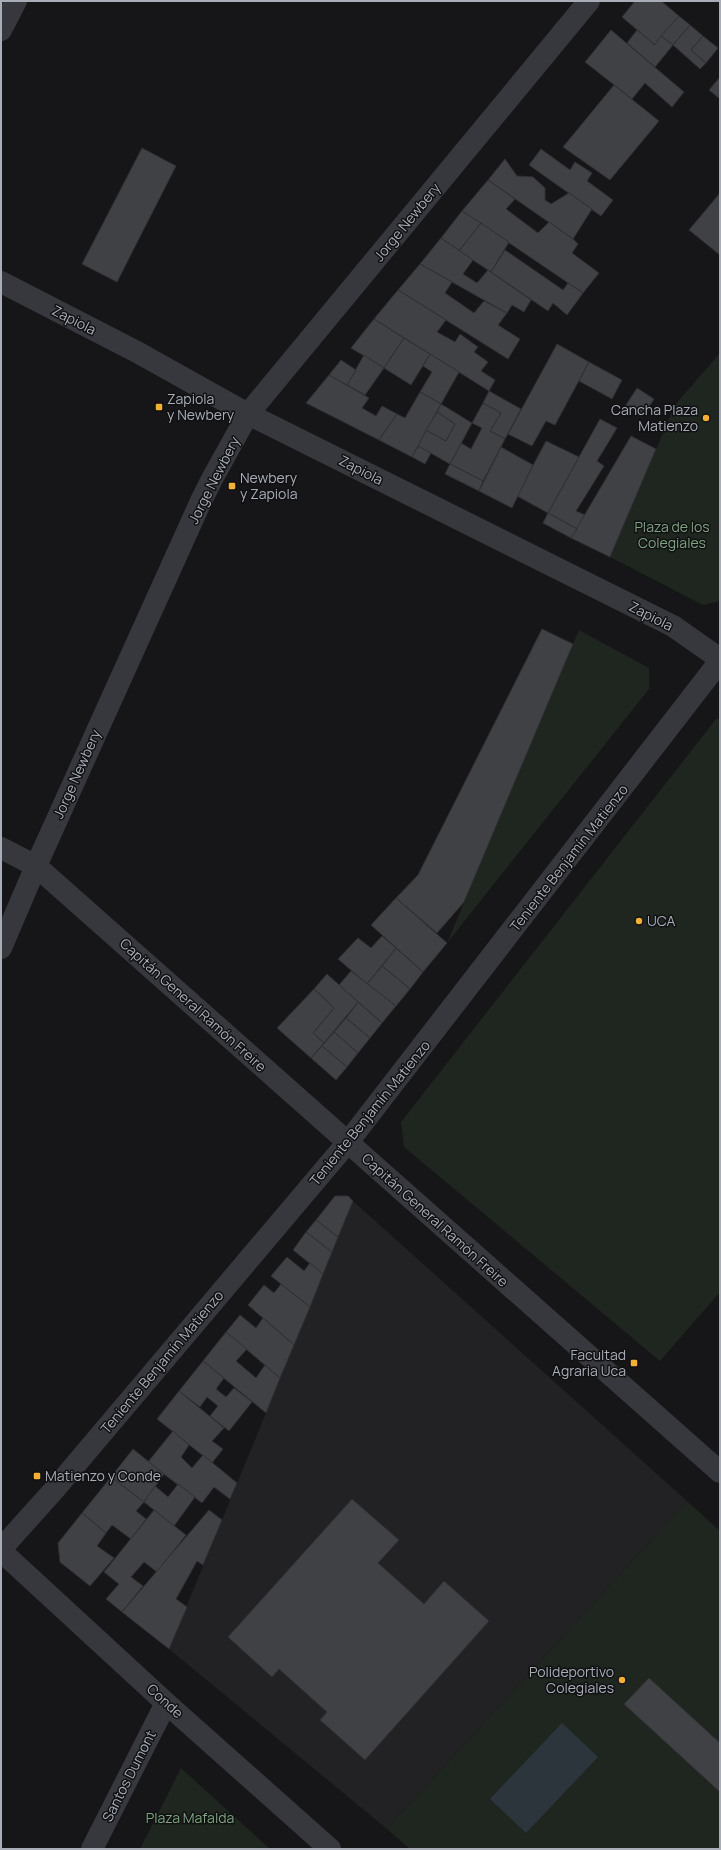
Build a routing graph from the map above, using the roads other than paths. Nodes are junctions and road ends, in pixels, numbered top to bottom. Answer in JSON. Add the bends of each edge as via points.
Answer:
{"nodes":[{"id":1,"x":16,"y":1,"type":"edge"},
{"id":2,"x":589,"y":1,"type":"edge"},
{"id":3,"x":1,"y":30,"type":"edge"},
{"id":4,"x":1,"y":282,"type":"edge"},
{"id":5,"x":248,"y":414,"type":"junction"},
{"id":6,"x":720,"y":660,"type":"edge"},
{"id":7,"x":1,"y":848,"type":"edge"},
{"id":8,"x":36,"y":866,"type":"junction"},
{"id":9,"x":1,"y":948,"type":"edge"},
{"id":10,"x":348,"y":1142,"type":"junction"},
{"id":11,"x":720,"y":1472,"type":"edge"},
{"id":12,"x":1,"y":1550,"type":"edge"},
{"id":13,"x":166,"y":1702,"type":"junction"},
{"id":14,"x":92,"y":1849,"type":"edge"},
{"id":15,"x":330,"y":1849,"type":"edge"}],
"edges":[{"from":1,"to":3,"type":"street"},
{"from":2,"to":5,"type":"street","name":"Jorge Newbery"},
{"from":4,"to":5,"type":"street","name":"Zapiola","via":[[137,352]]},
{"from":5,"to":6,"type":"street","name":"Zapiola","via":[[673,626]]},
{"from":5,"to":8,"type":"street","name":"Jorge Newbery","via":[[212,478]]},
{"from":6,"to":10,"type":"street","name":"Teniente Benjamín Matienzo"},
{"from":7,"to":8,"type":"street","name":"Capitán General Ramón Freire"},
{"from":8,"to":9,"type":"street","name":"Jorge Newbery"},
{"from":8,"to":10,"type":"street","name":"Capitán General Ramón Freire"},
{"from":10,"to":11,"type":"street","name":"Capitán General Ramón Freire"},
{"from":10,"to":12,"type":"street","name":"Teniente Benjamín Matienzo"},
{"from":12,"to":13,"type":"street","name":"Conde"},
{"from":13,"to":14,"type":"street","name":"Santos Dumont"},
{"from":13,"to":15,"type":"street","name":"Conde"}]}
